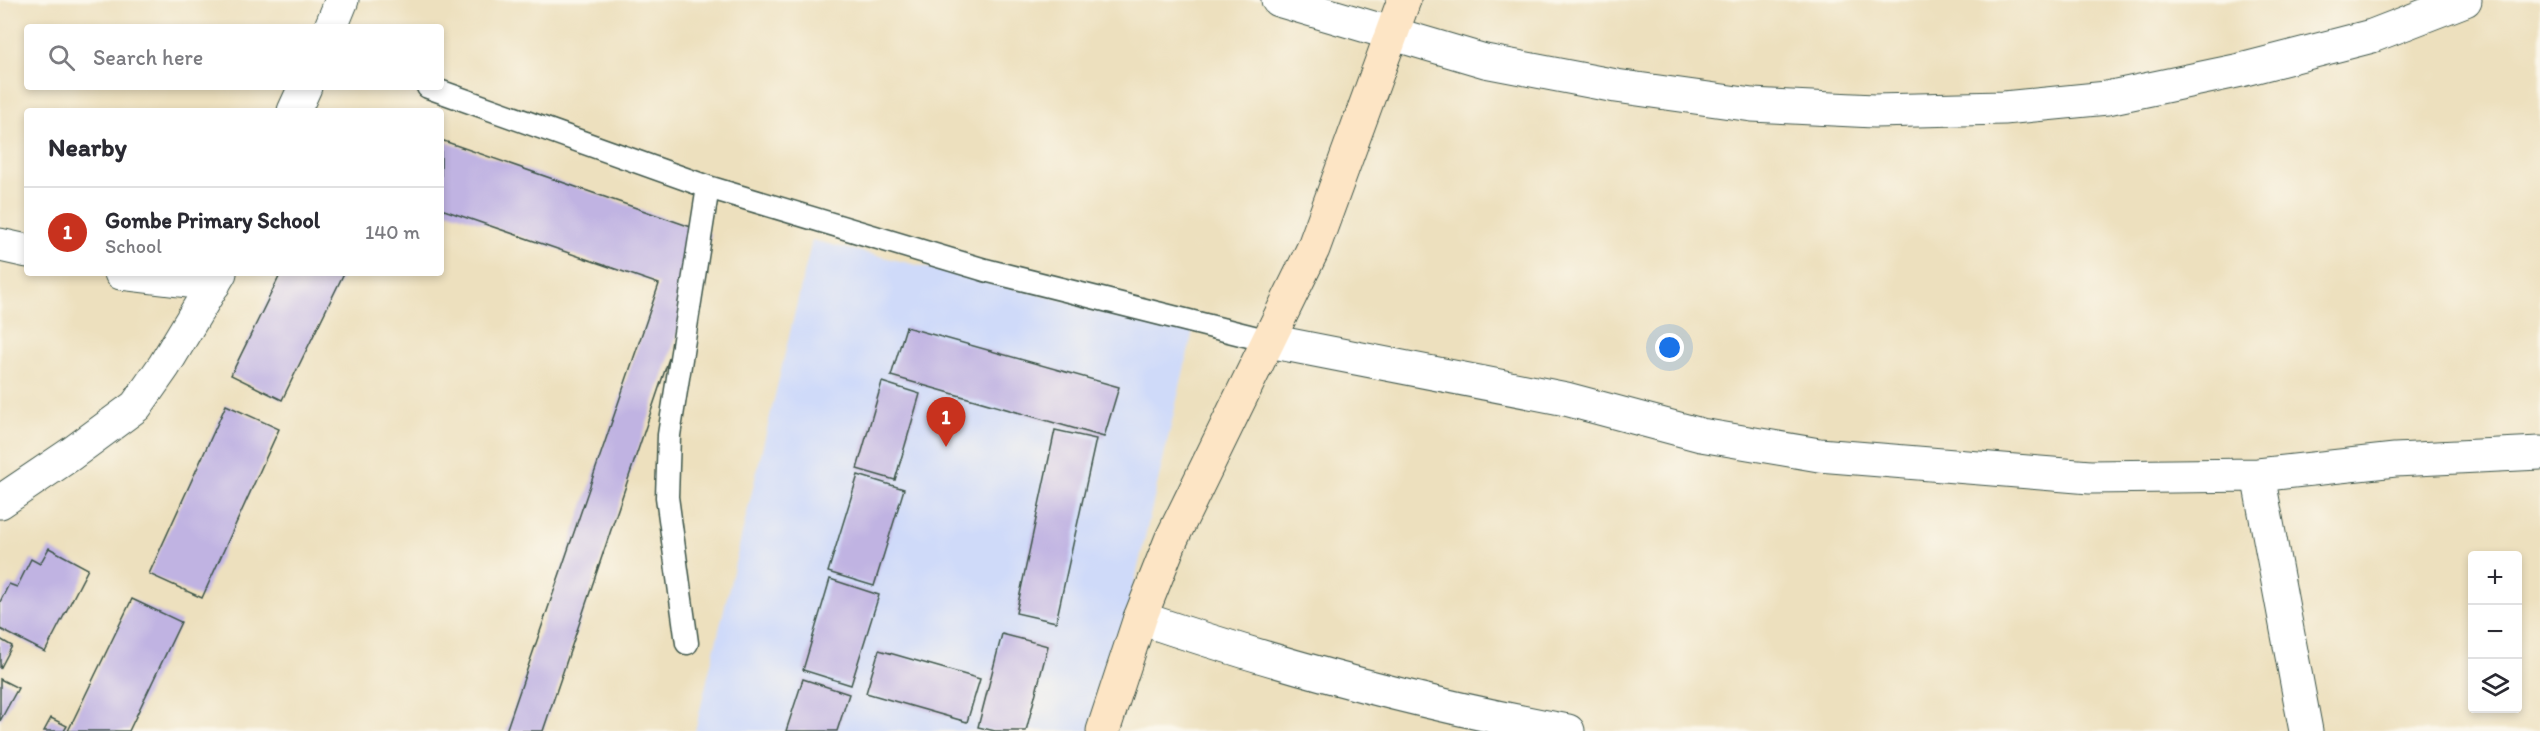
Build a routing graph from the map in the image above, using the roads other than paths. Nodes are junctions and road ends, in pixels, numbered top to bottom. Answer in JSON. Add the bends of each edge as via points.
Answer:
{"nodes":[{"id":1,"x":342,"y":0,"type":"edge"},
{"id":2,"x":1278,"y":0,"type":"edge"},
{"id":3,"x":1404,"y":0,"type":"edge"},
{"id":4,"x":2465,"y":0,"type":"edge"},
{"id":5,"x":332,"y":24,"type":"edge"},
{"id":6,"x":1394,"y":34,"type":"junction"},
{"id":7,"x":304,"y":90,"type":"edge"},
{"id":8,"x":436,"y":90,"type":"edge"},
{"id":9,"x":295,"y":108,"type":"edge"},
{"id":10,"x":708,"y":187,"type":"junction"},
{"id":11,"x":0,"y":245,"type":"edge"},
{"id":12,"x":24,"y":250,"type":"edge"},
{"id":13,"x":169,"y":276,"type":"edge"},
{"id":14,"x":217,"y":279,"type":"edge"},
{"id":15,"x":1269,"y":341,"type":"junction"},
{"id":16,"x":2540,"y":453,"type":"edge"},
{"id":17,"x":2258,"y":475,"type":"junction"},
{"id":18,"x":0,"y":502,"type":"edge"},
{"id":19,"x":1140,"y":618,"type":"junction"},
{"id":20,"x":687,"y":643,"type":"dead end"},
{"id":21,"x":1103,"y":731,"type":"edge"},
{"id":22,"x":1568,"y":731,"type":"edge"},
{"id":23,"x":2306,"y":731,"type":"edge"}],
"edges":[{"from":1,"to":5,"type":"street"},
{"from":2,"to":6,"type":"street"},
{"from":3,"to":6,"type":"street"},
{"from":4,"to":6,"type":"street","via":[[2372,36],[2241,70],[2107,98],[2004,108],[1874,111],[1752,105],[1616,86],[1485,61]]},
{"from":6,"to":15,"type":"street","via":[[1313,249]]},
{"from":7,"to":9,"type":"street"},
{"from":8,"to":10,"type":"lane"},
{"from":10,"to":15,"type":"lane","via":[[985,270]]},
{"from":10,"to":20,"type":"lane","via":[[669,435],[667,497]]},
{"from":11,"to":12,"type":"street"},
{"from":13,"to":14,"type":"street"},
{"from":14,"to":18,"type":"street","via":[[136,406]]},
{"from":15,"to":17,"type":"street","via":[[1566,399],[1701,435],[1819,455],[2090,477]]},
{"from":15,"to":19,"type":"street","via":[[1171,540]]},
{"from":16,"to":17,"type":"street","via":[[2395,460]]},
{"from":17,"to":23,"type":"street"},
{"from":19,"to":21,"type":"street"},
{"from":19,"to":22,"type":"street","via":[[1317,675],[1481,715]]}]}
